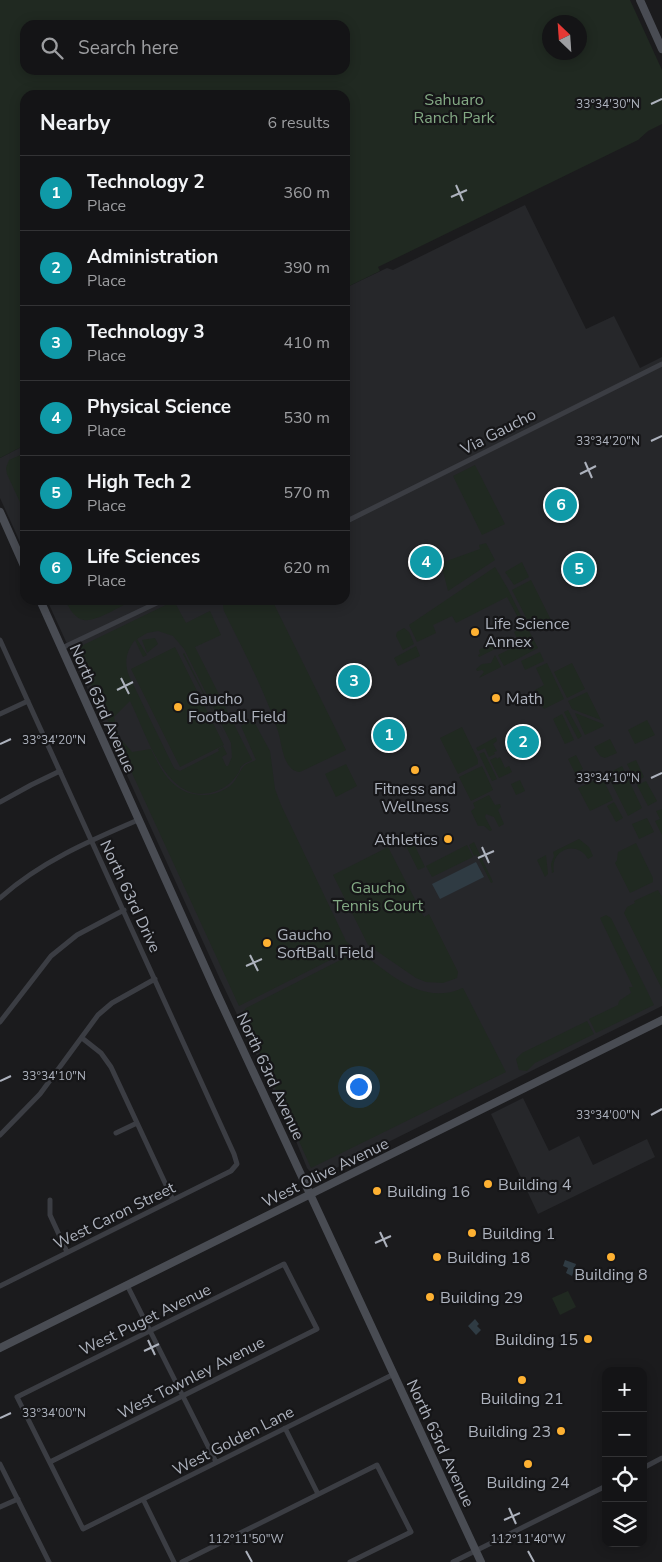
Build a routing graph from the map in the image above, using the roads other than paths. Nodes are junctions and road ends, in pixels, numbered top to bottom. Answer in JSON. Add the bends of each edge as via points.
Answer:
{"nodes":[{"id":1,"x":640,"y":0,"type":"edge"},
{"id":2,"x":662,"y":49,"type":"edge"},
{"id":3,"x":662,"y":364,"type":"edge"},
{"id":4,"x":0,"y":512,"type":"edge"},
{"id":5,"x":350,"y":520,"type":"edge"},
{"id":6,"x":20,"y":557,"type":"edge"},
{"id":7,"x":42,"y":605,"type":"edge"},
{"id":8,"x":152,"y":605,"type":"edge"},
{"id":9,"x":0,"y":640,"type":"edge"},
{"id":10,"x":62,"y":648,"type":"junction"},
{"id":11,"x":28,"y":701,"type":"junction"},
{"id":12,"x":0,"y":714,"type":"edge"},
{"id":13,"x":60,"y":772,"type":"junction"},
{"id":14,"x":0,"y":802,"type":"edge"},
{"id":15,"x":138,"y":820,"type":"junction"},
{"id":16,"x":91,"y":840,"type":"junction"},
{"id":17,"x":0,"y":898,"type":"edge"},
{"id":18,"x":124,"y":910,"type":"junction"},
{"id":19,"x":155,"y":979,"type":"junction"},
{"id":20,"x":662,"y":1020,"type":"edge"},
{"id":21,"x":0,"y":1022,"type":"edge"},
{"id":22,"x":82,"y":1038,"type":"junction"},
{"id":23,"x":137,"y":1123,"type":"junction"},
{"id":24,"x":116,"y":1133,"type":"dead end"},
{"id":25,"x":0,"y":1135,"type":"edge"},
{"id":26,"x":237,"y":1164,"type":"joint"},
{"id":27,"x":310,"y":1194,"type":"junction"},
{"id":28,"x":50,"y":1200,"type":"dead end"},
{"id":29,"x":172,"y":1200,"type":"junction"},
{"id":30,"x":67,"y":1252,"type":"junction"},
{"id":31,"x":127,"y":1285,"type":"junction"},
{"id":32,"x":0,"y":1286,"type":"edge"},
{"id":33,"x":317,"y":1329,"type":"joint"},
{"id":34,"x":150,"y":1330,"type":"junction"},
{"id":35,"x":0,"y":1348,"type":"edge"},
{"id":36,"x":394,"y":1374,"type":"junction"},
{"id":37,"x":183,"y":1396,"type":"junction"},
{"id":38,"x":285,"y":1428,"type":"junction"},
{"id":39,"x":662,"y":1458,"type":"edge"},
{"id":40,"x":50,"y":1462,"type":"junction"},
{"id":41,"x":216,"y":1462,"type":"junction"},
{"id":42,"x":0,"y":1464,"type":"edge"},
{"id":43,"x":647,"y":1466,"type":"edge"},
{"id":44,"x":602,"y":1488,"type":"edge"},
{"id":45,"x":318,"y":1494,"type":"junction"},
{"id":46,"x":18,"y":1499,"type":"junction"},
{"id":47,"x":143,"y":1499,"type":"junction"},
{"id":48,"x":0,"y":1508,"type":"edge"},
{"id":49,"x":476,"y":1551,"type":"junction"},
{"id":50,"x":49,"y":1562,"type":"edge"},
{"id":51,"x":174,"y":1562,"type":"edge"},
{"id":52,"x":182,"y":1562,"type":"edge"},
{"id":53,"x":350,"y":1562,"type":"edge"},
{"id":54,"x":453,"y":1562,"type":"edge"},
{"id":55,"x":481,"y":1562,"type":"edge"}],
"edges":[{"from":1,"to":2,"type":"street"},
{"from":3,"to":5,"type":"street","name":"Via Gaucho"},
{"from":4,"to":6,"type":"street"},
{"from":7,"to":10,"type":"street","name":"North 63rd Avenue"},
{"from":8,"to":10,"type":"street"},
{"from":9,"to":11,"type":"street","name":"North 63rd Drive"},
{"from":10,"to":15,"type":"street","name":"North 63rd Avenue"},
{"from":11,"to":12,"type":"street"},
{"from":11,"to":13,"type":"street","name":"North 63rd Drive"},
{"from":13,"to":14,"type":"street"},
{"from":13,"to":16,"type":"street","name":"North 63rd Drive"},
{"from":15,"to":16,"type":"street"},
{"from":15,"to":27,"type":"street","name":"North 63rd Avenue"},
{"from":16,"to":17,"type":"street","via":[[51,860]]},
{"from":16,"to":18,"type":"street","name":"North 63rd Drive"},
{"from":18,"to":19,"type":"street","name":"North 63rd Drive"},
{"from":18,"to":21,"type":"street","via":[[78,935],[51,956]]},
{"from":19,"to":22,"type":"street","via":[[112,1002]]},
{"from":19,"to":26,"type":"street","name":"North 63rd Drive"},
{"from":20,"to":27,"type":"street","name":"West Olive Avenue"},
{"from":22,"to":23,"type":"street","via":[[112,1067]]},
{"from":22,"to":25,"type":"street","via":[[40,1094]]},
{"from":23,"to":24,"type":"street"},
{"from":23,"to":29,"type":"street"},
{"from":26,"to":29,"type":"street","name":"West Caron Street","via":[[231,1171]]},
{"from":27,"to":31,"type":"street","name":"West Olive Avenue"},
{"from":27,"to":36,"type":"street","name":"North 63rd Avenue"},
{"from":28,"to":30,"type":"street","via":[[50,1215]]},
{"from":29,"to":30,"type":"street","name":"West Caron Street"},
{"from":30,"to":32,"type":"street","name":"West Caron Street"},
{"from":31,"to":34,"type":"street"},
{"from":31,"to":35,"type":"street","name":"West Olive Avenue"},
{"from":33,"to":34,"type":"street","name":"West Puget Avenue","via":[[284,1264]]},
{"from":33,"to":37,"type":"street","name":"West Townley Avenue"},
{"from":34,"to":37,"type":"street"},
{"from":34,"to":40,"type":"street","name":"West Puget Avenue","via":[[17,1397]]},
{"from":36,"to":38,"type":"street","name":"West Golden Lane"},
{"from":36,"to":49,"type":"street","name":"North 63rd Avenue"},
{"from":37,"to":40,"type":"street","name":"West Townley Avenue"},
{"from":37,"to":41,"type":"street"},
{"from":38,"to":41,"type":"street","name":"West Golden Lane"},
{"from":38,"to":45,"type":"street"},
{"from":39,"to":43,"type":"street"},
{"from":40,"to":47,"type":"street","name":"West Golden Lane","via":[[83,1529]]},
{"from":41,"to":47,"type":"street","name":"West Golden Lane"},
{"from":42,"to":46,"type":"street"},
{"from":44,"to":49,"type":"street"},
{"from":45,"to":52,"type":"street"},
{"from":45,"to":53,"type":"street","via":[[377,1465],[411,1532]]},
{"from":46,"to":48,"type":"street"},
{"from":46,"to":50,"type":"street"},
{"from":47,"to":51,"type":"street"},
{"from":49,"to":54,"type":"street"},
{"from":49,"to":55,"type":"street","name":"North 63rd Avenue"}]}
